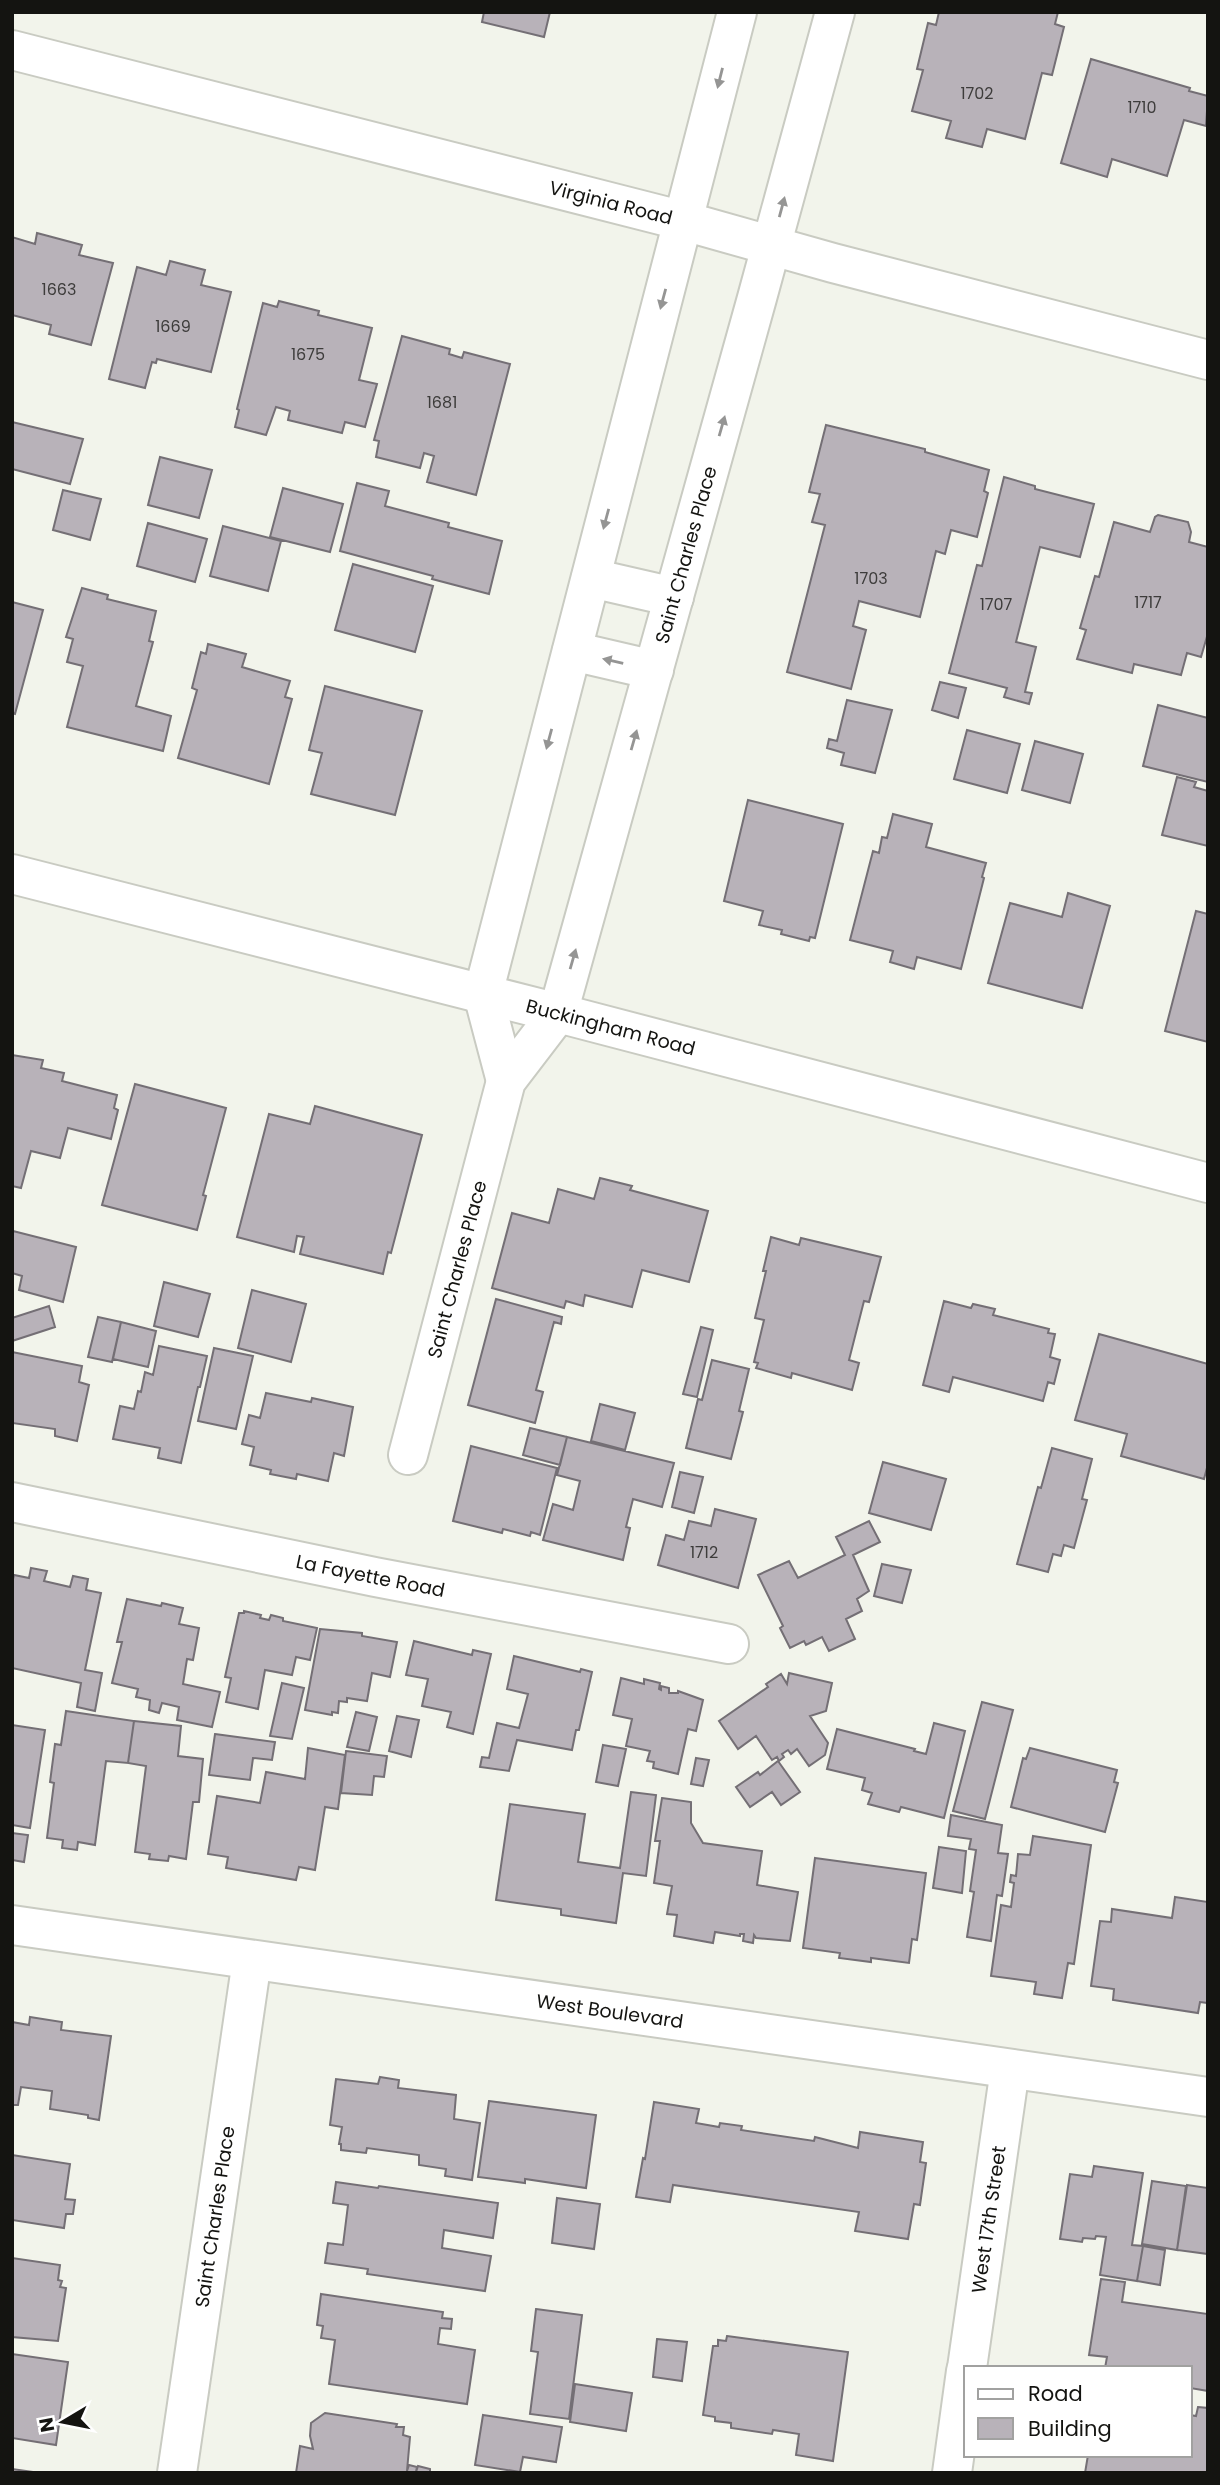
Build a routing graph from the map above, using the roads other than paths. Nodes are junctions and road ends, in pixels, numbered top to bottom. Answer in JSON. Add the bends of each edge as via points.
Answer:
{"nodes":[{"id":1,"x":737,"y":12,"type":"edge"},
{"id":2,"x":835,"y":12,"type":"edge"},
{"id":3,"x":12,"y":50,"type":"edge"},
{"id":4,"x":684,"y":221,"type":"junction"},
{"id":5,"x":772,"y":246,"type":"junction"},
{"id":6,"x":1208,"y":360,"type":"edge"},
{"id":7,"x":590,"y":578,"type":"junction"},
{"id":8,"x":674,"y":597,"type":"junction"},
{"id":9,"x":572,"y":651,"type":"junction"},
{"id":10,"x":654,"y":670,"type":"junction"},
{"id":11,"x":12,"y":874,"type":"edge"},
{"id":12,"x":483,"y":994,"type":"junction"},
{"id":13,"x":558,"y":1013,"type":"junction"},
{"id":14,"x":506,"y":1082,"type":"junction"},
{"id":15,"x":1208,"y":1182,"type":"edge"},
{"id":16,"x":408,"y":1455,"type":"dead end"},
{"id":17,"x":12,"y":1502,"type":"edge"},
{"id":18,"x":729,"y":1644,"type":"dead end"},
{"id":19,"x":12,"y":1925,"type":"edge"},
{"id":20,"x":252,"y":1961,"type":"junction"},
{"id":21,"x":1010,"y":2070,"type":"junction"},
{"id":22,"x":1208,"y":2097,"type":"edge"},
{"id":23,"x":967,"y":2366,"type":"edge"},
{"id":24,"x":964,"y":2385,"type":"edge"},
{"id":25,"x":177,"y":2473,"type":"edge"},
{"id":26,"x":952,"y":2473,"type":"edge"}],
"edges":[{"from":1,"to":4,"type":"street","name":"Saint Charles Place","one_way":true},
{"from":5,"to":2,"type":"street","name":"Saint Charles Place","one_way":true},
{"from":3,"to":4,"type":"street","name":"Virginia Road"},
{"from":4,"to":5,"type":"street","name":"Virginia Road"},
{"from":4,"to":7,"type":"street","name":"Saint Charles Place","one_way":true},
{"from":5,"to":6,"type":"street","name":"Virginia Road"},
{"from":8,"to":5,"type":"street","name":"Saint Charles Place","one_way":true},
{"from":7,"to":8,"type":"street"},
{"from":7,"to":9,"type":"street","name":"Saint Charles Place"},
{"from":8,"to":10,"type":"street","name":"Saint Charles Place"},
{"from":10,"to":9,"type":"street","one_way":true},
{"from":9,"to":12,"type":"street","name":"Saint Charles Place","one_way":true},
{"from":13,"to":10,"type":"street","name":"Saint Charles Place","one_way":true},
{"from":11,"to":12,"type":"street","name":"Buckingham Road"},
{"from":12,"to":13,"type":"street","name":"Buckingham Road"},
{"from":12,"to":14,"type":"street","name":"Saint Charles Place"},
{"from":13,"to":14,"type":"street","name":"Saint Charles Place"},
{"from":13,"to":15,"type":"street","name":"Buckingham Road"},
{"from":14,"to":16,"type":"street","name":"Saint Charles Place"},
{"from":17,"to":18,"type":"street","name":"La Fayette Road"},
{"from":19,"to":20,"type":"street","name":"West Boulevard"},
{"from":20,"to":21,"type":"street","name":"West Boulevard"},
{"from":20,"to":25,"type":"street","name":"Saint Charles Place"},
{"from":21,"to":22,"type":"street","name":"West Boulevard"},
{"from":21,"to":23,"type":"street","name":"West 17th Street"},
{"from":24,"to":26,"type":"street","name":"West 17th Street"}]}
